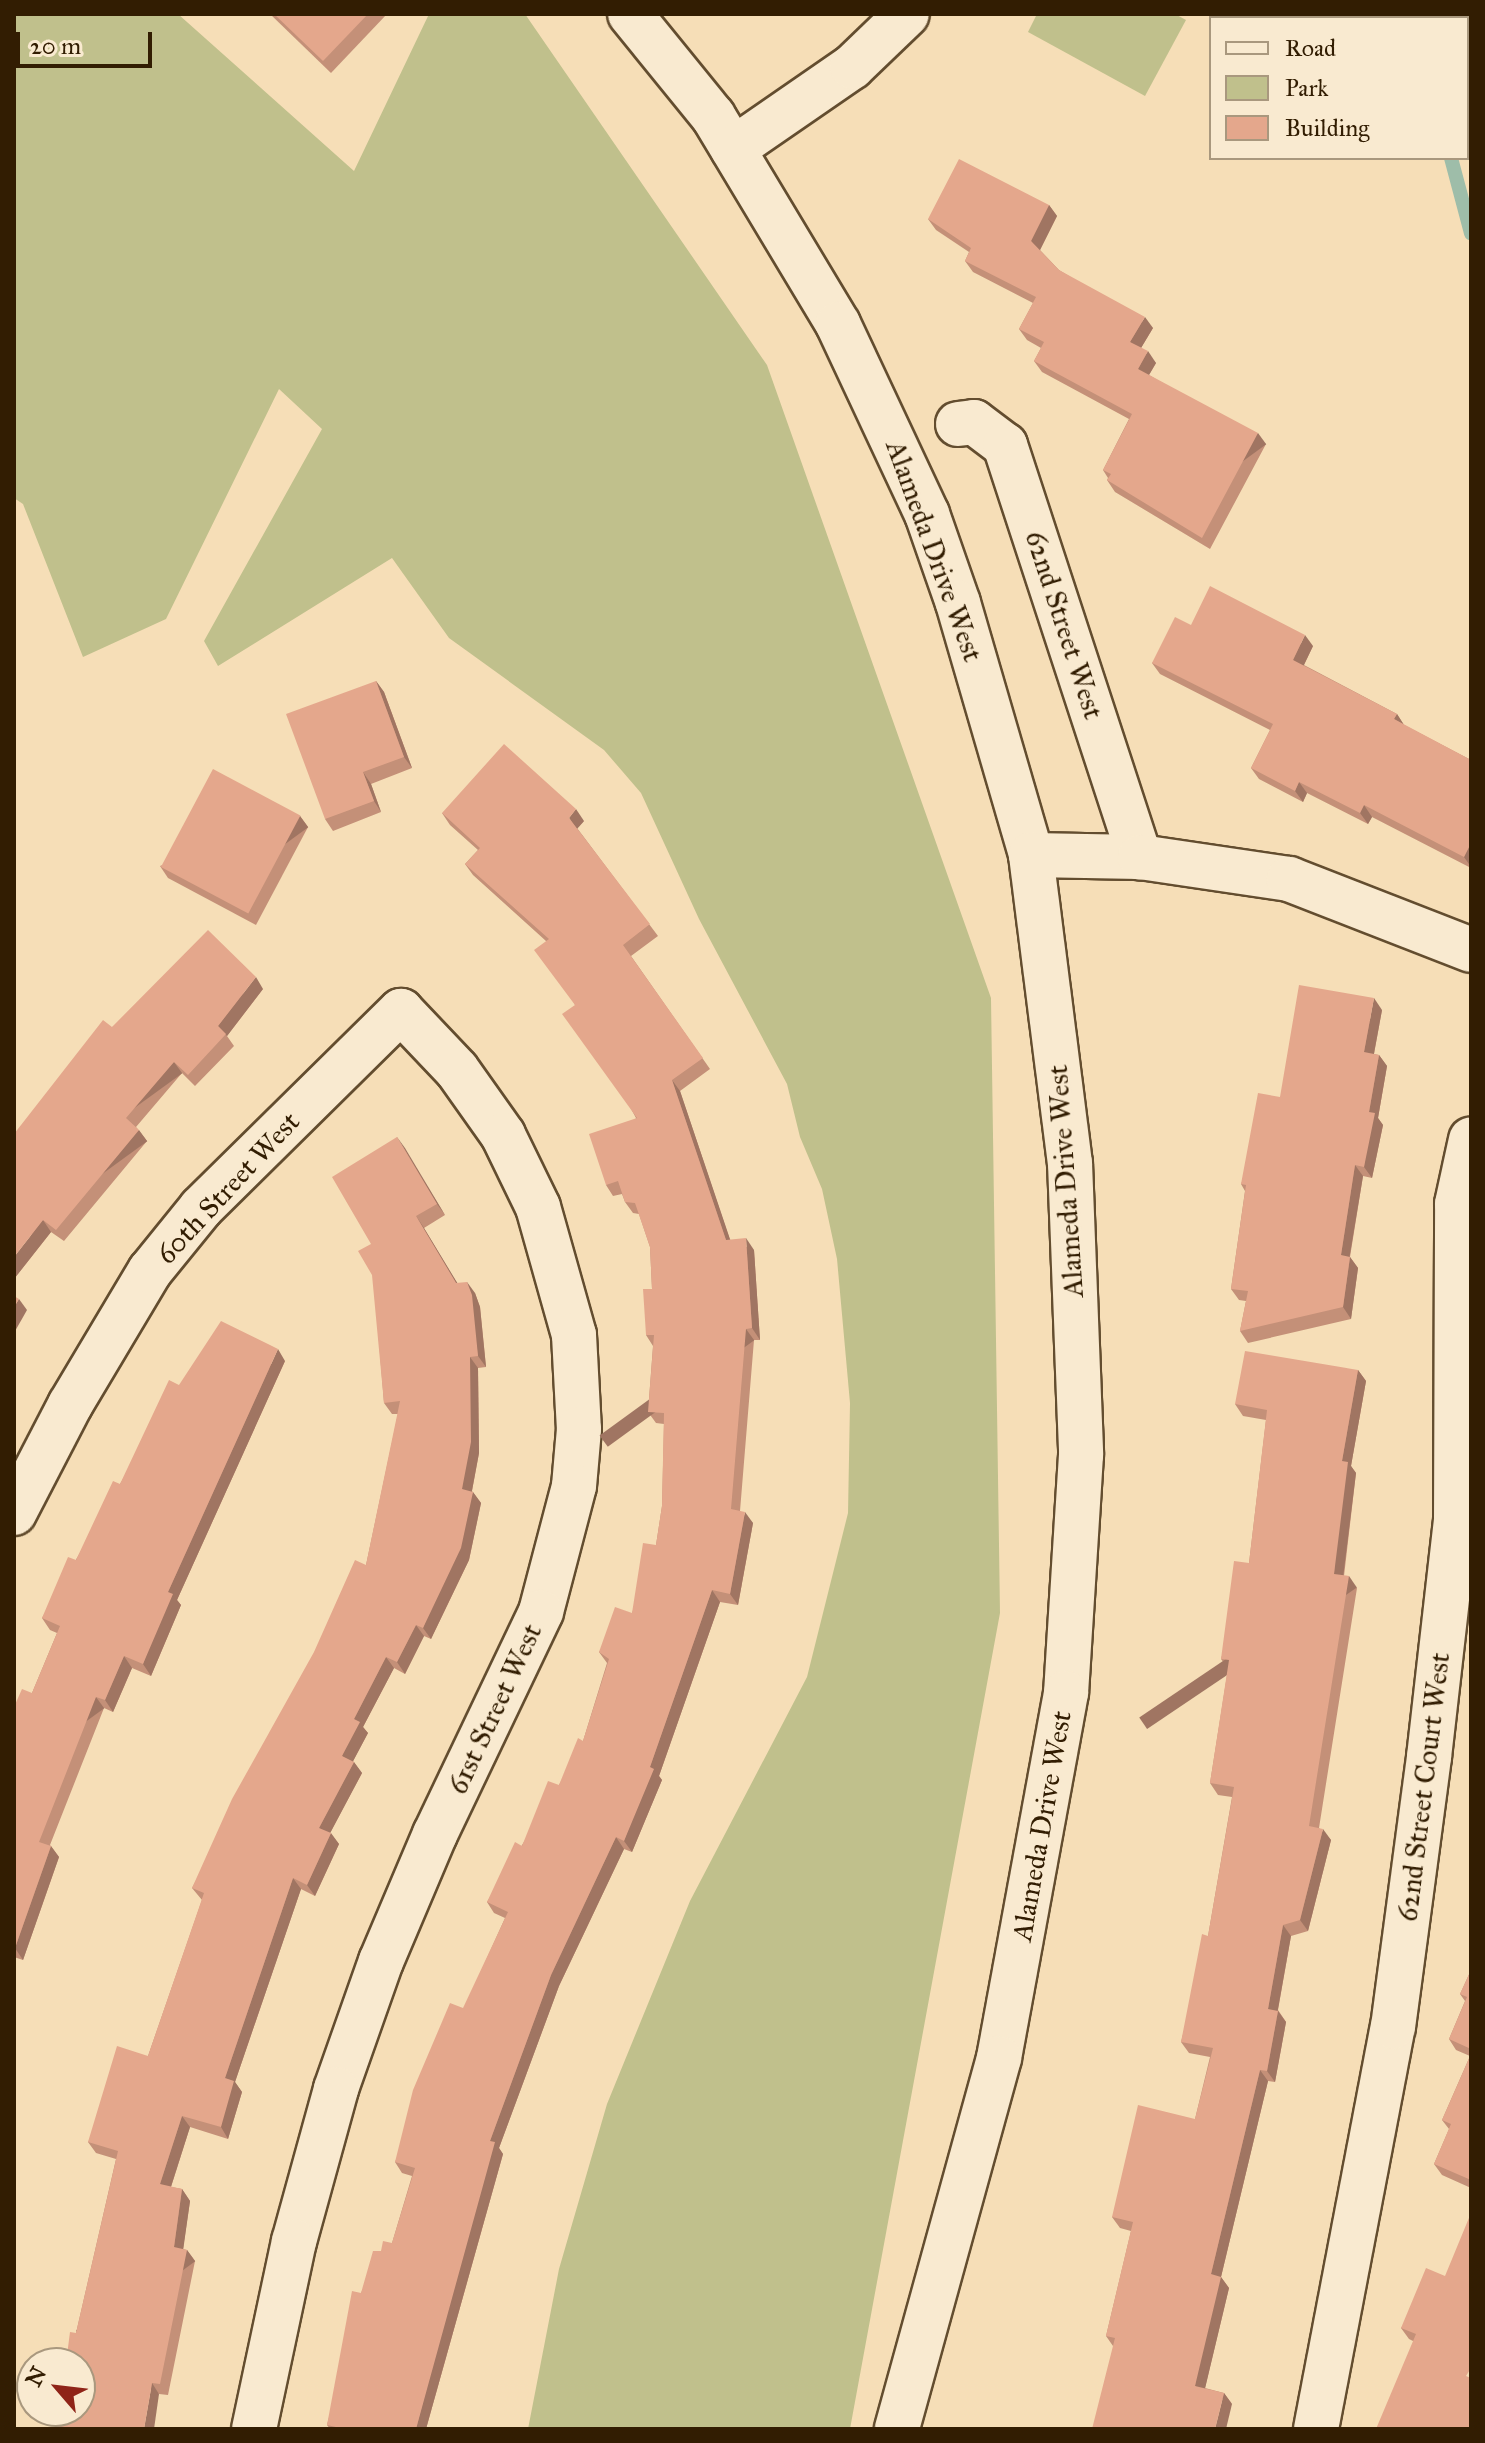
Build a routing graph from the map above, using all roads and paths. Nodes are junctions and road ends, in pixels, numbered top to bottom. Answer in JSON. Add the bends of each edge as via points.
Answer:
{"nodes":[{"id":1,"x":630,"y":14,"type":"edge"},
{"id":2,"x":907,"y":14,"type":"edge"},
{"id":3,"x":733,"y":149,"type":"junction"},
{"id":4,"x":958,"y":424,"type":"dead end"},
{"id":5,"x":1031,"y":855,"type":"junction"},
{"id":6,"x":1140,"y":857,"type":"junction"},
{"id":7,"x":1471,"y":950,"type":"edge"},
{"id":8,"x":401,"y":1011,"type":"joint"},
{"id":9,"x":1471,"y":1140,"type":"edge"},
{"id":10,"x":14,"y":1513,"type":"edge"},
{"id":11,"x":254,"y":2429,"type":"edge"},
{"id":12,"x":897,"y":2429,"type":"edge"},
{"id":13,"x":1316,"y":2429,"type":"edge"}],
"edges":[{"from":1,"to":3,"type":"street","name":"Alameda Drive West","via":[[713,116]]},
{"from":2,"to":3,"type":"street","via":[[852,67]]},
{"from":3,"to":5,"type":"street","name":"Alameda Drive West","via":[[838,324],[927,514]]},
{"from":4,"to":6,"type":"street","name":"62nd Street West","via":[[974,422],[1005,445]]},
{"from":5,"to":6,"type":"street"},
{"from":5,"to":12,"type":"street","name":"Alameda Drive West","via":[[1070,1163],[1081,1455],[1066,1693],[999,2058]]},
{"from":6,"to":7,"type":"street","via":[[1289,879]]},
{"from":8,"to":10,"type":"street","name":"60th Street West","via":[[201,1208],[150,1271],[70,1405]]},
{"from":8,"to":11,"type":"street","name":"61st Street West","via":[[466,1083],[503,1135],[538,1207],[574,1335],[579,1429],[574,1486],[541,1612],[435,1834],[381,1961],[336,2089],[294,2241]]},
{"from":9,"to":13,"type":"street","name":"62nd Street Court West","via":[[1457,1204],[1456,1521],[1429,1757],[1393,2027]]}]}
